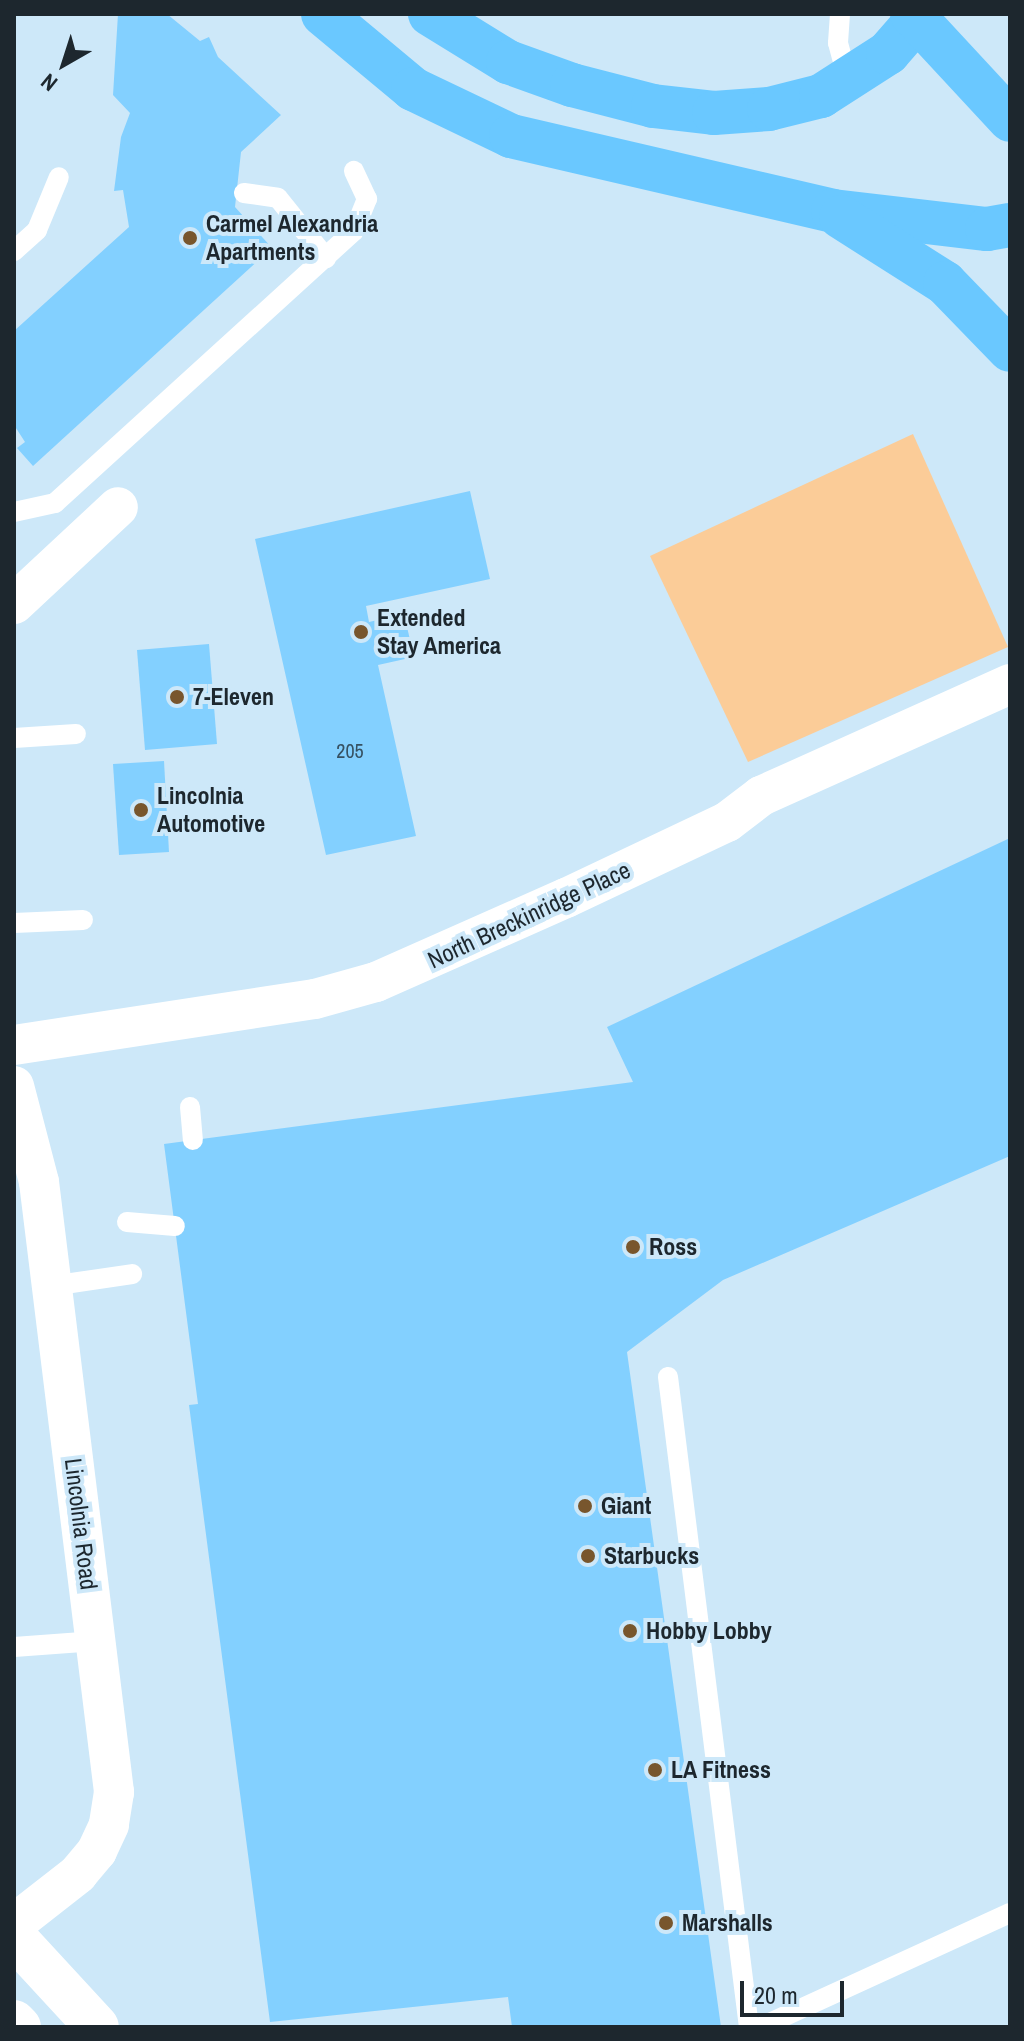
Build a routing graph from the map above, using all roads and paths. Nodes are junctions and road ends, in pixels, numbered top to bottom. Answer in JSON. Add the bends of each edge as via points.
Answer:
{"nodes":[{"id":1,"x":323,"y":14,"type":"edge"},
{"id":2,"x":430,"y":14,"type":"edge"},
{"id":3,"x":840,"y":14,"type":"edge"},
{"id":4,"x":912,"y":14,"type":"edge"},
{"id":5,"x":922,"y":14,"type":"edge"},
{"id":6,"x":848,"y":81,"type":"junction"},
{"id":7,"x":1010,"y":120,"type":"edge"},
{"id":8,"x":354,"y":171,"type":"dead end"},
{"id":9,"x":59,"y":177,"type":"dead end"},
{"id":10,"x":244,"y":193,"type":"dead end"},
{"id":11,"x":833,"y":211,"type":"junction"},
{"id":12,"x":1010,"y":225,"type":"edge"},
{"id":13,"x":14,"y":251,"type":"edge"},
{"id":14,"x":326,"y":258,"type":"junction"},
{"id":15,"x":1010,"y":350,"type":"edge"},
{"id":16,"x":118,"y":507,"type":"dead end"},
{"id":17,"x":14,"y":512,"type":"edge"},
{"id":18,"x":14,"y":604,"type":"edge"},
{"id":19,"x":1010,"y":684,"type":"edge"},
{"id":20,"x":76,"y":734,"type":"dead end"},
{"id":21,"x":14,"y":738,"type":"edge"},
{"id":22,"x":83,"y":920,"type":"dead end"},
{"id":23,"x":14,"y":923,"type":"edge"},
{"id":24,"x":14,"y":1045,"type":"edge"},
{"id":25,"x":14,"y":1086,"type":"edge"},
{"id":26,"x":190,"y":1107,"type":"dead end"},
{"id":27,"x":193,"y":1140,"type":"dead end"},
{"id":28,"x":127,"y":1222,"type":"dead end"},
{"id":29,"x":175,"y":1226,"type":"dead end"},
{"id":30,"x":132,"y":1274,"type":"dead end"},
{"id":31,"x":51,"y":1286,"type":"junction"},
{"id":32,"x":668,"y":1377,"type":"dead end"},
{"id":33,"x":96,"y":1641,"type":"junction"},
{"id":34,"x":14,"y":1647,"type":"edge"},
{"id":35,"x":1010,"y":1913,"type":"edge"},
{"id":36,"x":14,"y":1924,"type":"edge"},
{"id":37,"x":14,"y":1937,"type":"edge"},
{"id":38,"x":14,"y":2022,"type":"edge"},
{"id":39,"x":19,"y":2027,"type":"edge"},
{"id":40,"x":97,"y":2027,"type":"edge"},
{"id":41,"x":749,"y":2027,"type":"edge"},
{"id":42,"x":761,"y":2027,"type":"edge"}],
"edges":[{"from":1,"to":11,"type":"highway","via":[[413,89],[511,136]]},
{"from":2,"to":6,"type":"highway","via":[[508,62],[653,106],[714,113],[769,109],[821,96]]},
{"from":3,"to":6,"type":"lane","via":[[838,43]]},
{"from":4,"to":7,"type":"highway"},
{"from":5,"to":6,"type":"highway","via":[[888,53]]},
{"from":8,"to":14,"type":"lane","via":[[367,199],[354,231]]},
{"from":9,"to":13,"type":"lane","via":[[37,230]]},
{"from":10,"to":14,"type":"lane","via":[[278,198]]},
{"from":11,"to":12,"type":"highway","via":[[987,229]]},
{"from":11,"to":15,"type":"highway","via":[[945,283]]},
{"from":14,"to":17,"type":"lane","via":[[55,503]]},
{"from":16,"to":18,"type":"street"},
{"from":19,"to":24,"type":"street","name":"North Breckinridge Place","via":[[761,796],[727,822],[376,982],[315,999]]},
{"from":20,"to":21,"type":"lane"},
{"from":22,"to":23,"type":"lane"},
{"from":25,"to":31,"type":"street","name":"Lincolnia Road","via":[[39,1182]]},
{"from":26,"to":27,"type":"lane"},
{"from":28,"to":29,"type":"lane"},
{"from":30,"to":31,"type":"lane"},
{"from":31,"to":33,"type":"street","name":"Lincolnia Road"},
{"from":32,"to":41,"type":"lane"},
{"from":33,"to":34,"type":"lane"},
{"from":33,"to":36,"type":"street","name":"Lincolnia Road","via":[[114,1792],[109,1825],[78,1874]]},
{"from":35,"to":42,"type":"lane"},
{"from":37,"to":40,"type":"main road"},
{"from":38,"to":39,"type":"main road"}]}
